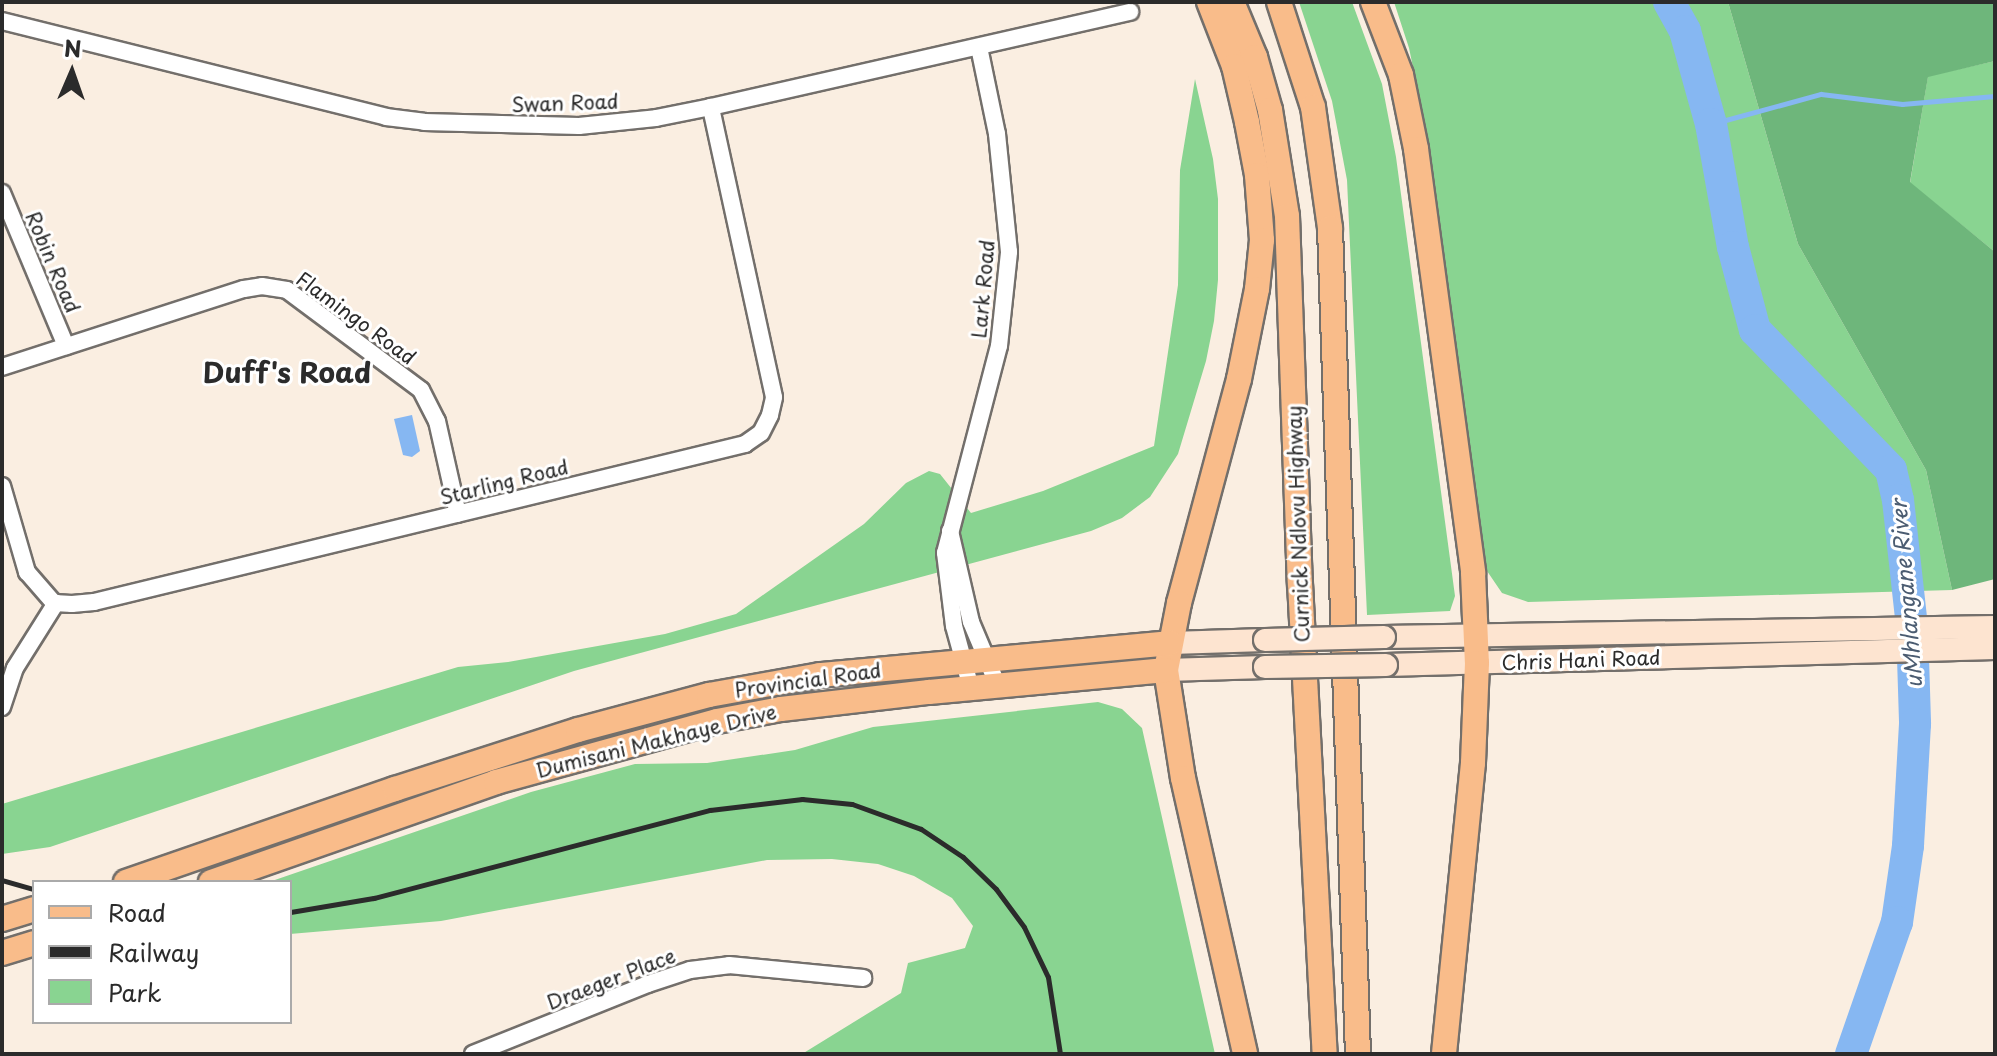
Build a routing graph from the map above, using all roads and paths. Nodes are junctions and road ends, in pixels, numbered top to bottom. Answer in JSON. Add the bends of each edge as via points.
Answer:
{"nodes":[{"id":1,"x":1209,"y":2,"type":"edge"},
{"id":2,"x":1232,"y":2,"type":"edge"},
{"id":3,"x":1279,"y":2,"type":"edge"},
{"id":4,"x":1373,"y":2,"type":"edge"},
{"id":5,"x":1130,"y":12,"type":"dead end"},
{"id":6,"x":2,"y":21,"type":"edge"},
{"id":7,"x":979,"y":47,"type":"junction"},
{"id":8,"x":711,"y":107,"type":"junction"},
{"id":9,"x":2,"y":193,"type":"edge"},
{"id":10,"x":66,"y":346,"type":"junction"},
{"id":11,"x":2,"y":367,"type":"edge"},
{"id":12,"x":2,"y":486,"type":"edge"},
{"id":13,"x":458,"y":514,"type":"junction"},
{"id":14,"x":949,"y":529,"type":"junction"},
{"id":15,"x":56,"y":603,"type":"junction"},
{"id":16,"x":1475,"y":635,"type":"junction"},
{"id":17,"x":1994,"y":638,"type":"edge"},
{"id":18,"x":1171,"y":643,"type":"junction"},
{"id":19,"x":988,"y":657,"type":"junction"},
{"id":20,"x":962,"y":660,"type":"junction"},
{"id":21,"x":1477,"y":663,"type":"junction"},
{"id":22,"x":1166,"y":670,"type":"junction"},
{"id":23,"x":998,"y":686,"type":"junction"},
{"id":24,"x":971,"y":688,"type":"junction"},
{"id":25,"x":2,"y":707,"type":"edge"},
{"id":26,"x":656,"y":709,"type":"joint"},
{"id":27,"x":133,"y":880,"type":"edge"},
{"id":28,"x":217,"y":880,"type":"edge"},
{"id":29,"x":32,"y":910,"type":"edge"},
{"id":30,"x":2,"y":919,"type":"edge"},
{"id":31,"x":32,"y":944,"type":"edge"},
{"id":32,"x":2,"y":953,"type":"edge"},
{"id":33,"x":863,"y":978,"type":"dead end"},
{"id":34,"x":473,"y":1054,"type":"edge"},
{"id":35,"x":1245,"y":1054,"type":"edge"},
{"id":36,"x":1325,"y":1054,"type":"edge"},
{"id":37,"x":1358,"y":1054,"type":"edge"},
{"id":38,"x":1444,"y":1054,"type":"edge"}],
"edges":[{"from":1,"to":18,"type":"main road","via":[[1234,66],[1247,122],[1262,240],[1239,379]]},
{"from":2,"to":36,"type":"main road","name":"Curnick Ndlovu Highway","via":[[1270,110],[1287,216]]},
{"from":3,"to":37,"type":"main road","via":[[1313,107],[1330,228]]},
{"from":4,"to":16,"type":"main road","via":[[1401,75],[1416,149],[1467,524]]},
{"from":5,"to":7,"type":"street","name":"Swan Road"},
{"from":6,"to":8,"type":"street","name":"Swan Road","via":[[311,101],[424,122],[579,126]]},
{"from":7,"to":8,"type":"street","name":"Swan Road"},
{"from":7,"to":14,"type":"street","name":"Lark Road","via":[[1007,211],[1007,292],[986,404]]},
{"from":8,"to":13,"type":"street","name":"Starling Road","via":[[774,397],[761,433],[745,444]]},
{"from":9,"to":10,"type":"street","name":"Robin Road"},
{"from":10,"to":11,"type":"street","name":"Flamingo Road"},
{"from":10,"to":13,"type":"street","name":"Flamingo Road","via":[[244,289],[287,290],[421,390],[437,421]]},
{"from":12,"to":15,"type":"street","via":[[27,572]]},
{"from":13,"to":15,"type":"street","name":"Starling Road","via":[[94,602]]},
{"from":14,"to":19,"type":"street","name":"Lark Road","via":[[971,622]]},
{"from":14,"to":20,"type":"street","name":"Lark Road","via":[[947,590]]},
{"from":15,"to":25,"type":"street","via":[[15,668]]},
{"from":16,"to":17,"type":"main road","name":"Chris Hani Road","via":[[1804,630]]},
{"from":16,"to":18,"type":"main road","name":"Chris Hani Road","bridge":true},
{"from":16,"to":21,"type":"main road"},
{"from":17,"to":21,"type":"main road","name":"Chris Hani Road","via":[[1803,654]]},
{"from":18,"to":19,"type":"main road"},
{"from":18,"to":22,"type":"main road"},
{"from":19,"to":20,"type":"main road"},
{"from":19,"to":23,"type":"street","name":"Lark Road"},
{"from":20,"to":24,"type":"street","name":"Lark Road"},
{"from":20,"to":26,"type":"main road","name":"Provincial Road","via":[[771,683]]},
{"from":21,"to":22,"type":"main road","name":"Chris Hani Road","bridge":true},
{"from":21,"to":38,"type":"main road","via":[[1469,826]]},
{"from":22,"to":23,"type":"main road","name":"Dumisani Makhaye Drive"},
{"from":22,"to":35,"type":"main road","via":[[1183,778]]},
{"from":23,"to":24,"type":"main road","name":"Dumisani Makhaye Drive"},
{"from":24,"to":28,"type":"main road","name":"Dumisani Makhaye Drive","via":[[717,721],[496,782]]},
{"from":26,"to":27,"type":"main road","name":"Dumisani Makhaye Drive","via":[[395,789]]},
{"from":29,"to":30,"type":"main road"},
{"from":31,"to":32,"type":"main road"},
{"from":33,"to":34,"type":"street","name":"Draeger Place","via":[[729,965],[690,970]]}]}
